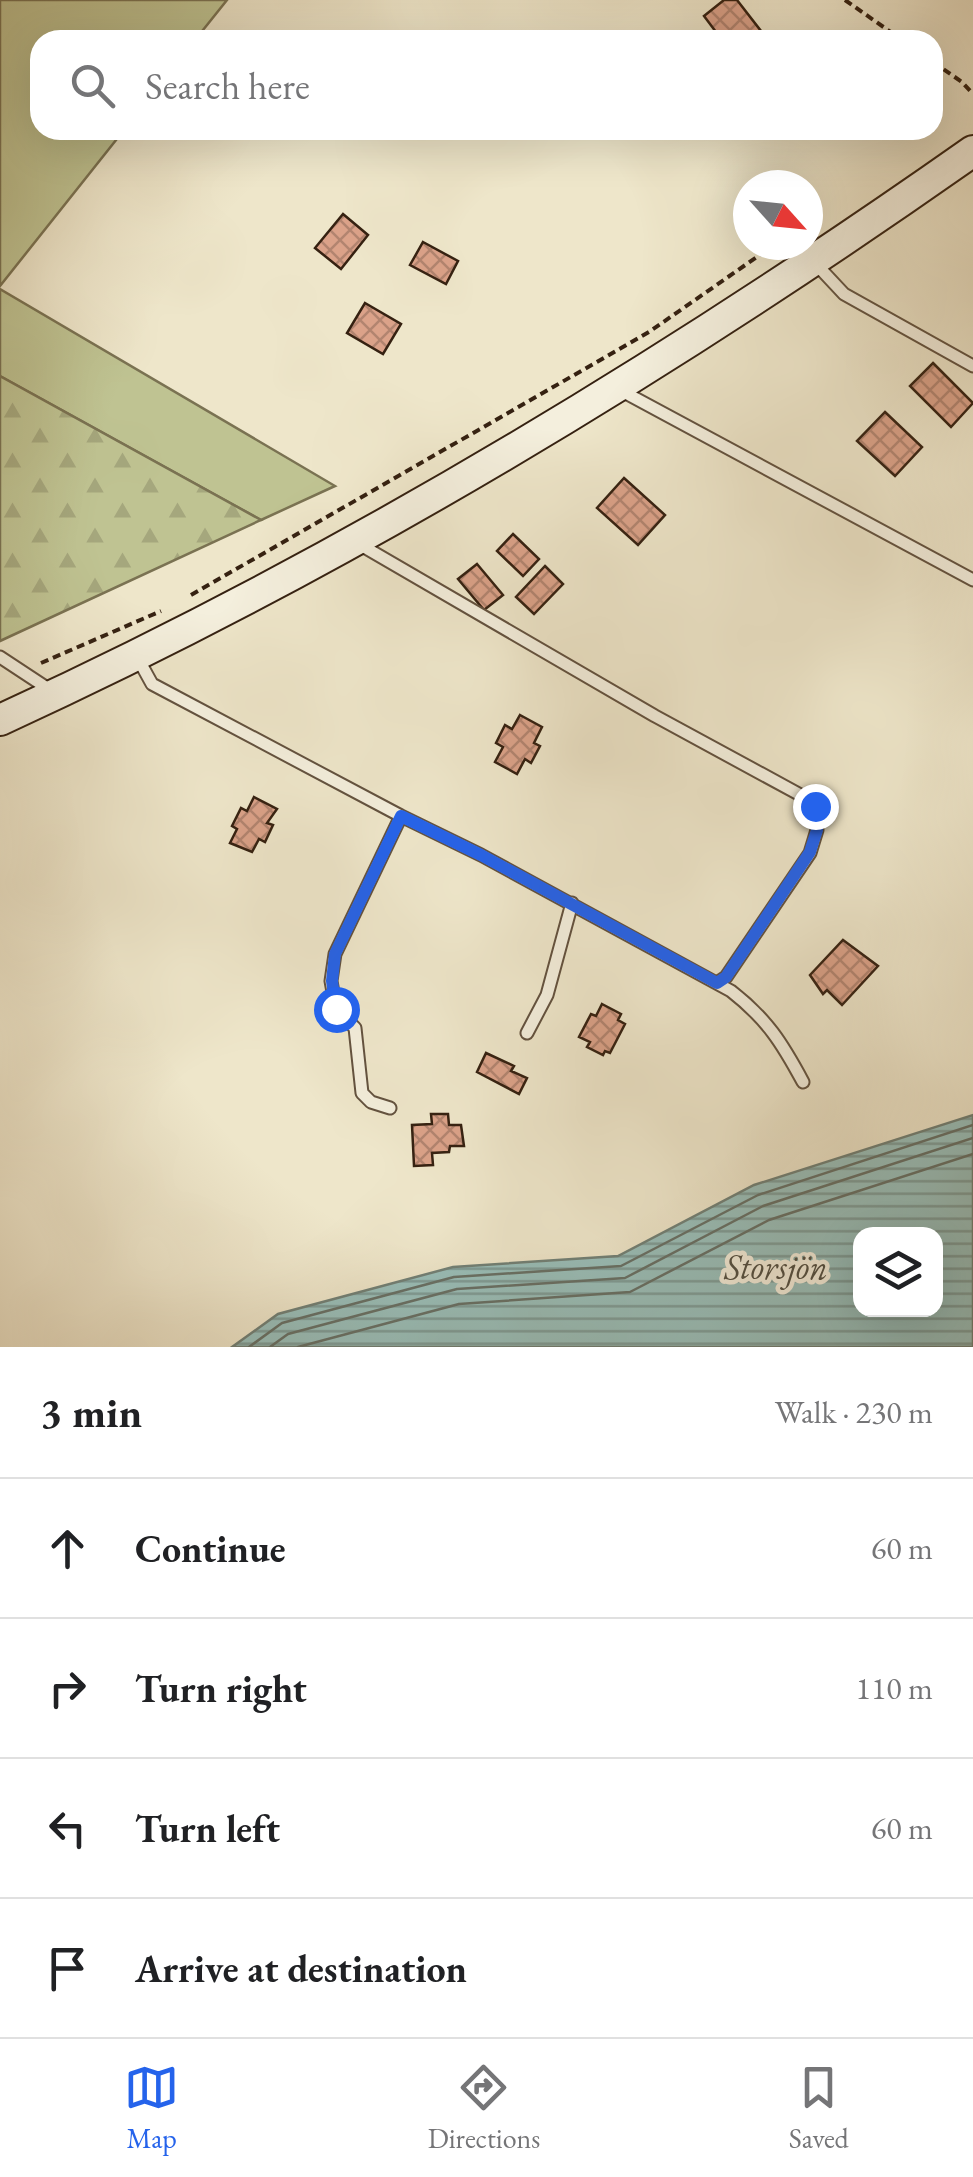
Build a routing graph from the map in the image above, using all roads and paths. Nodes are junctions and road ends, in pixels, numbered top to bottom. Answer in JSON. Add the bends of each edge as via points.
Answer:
{"nodes":[{"id":1,"x":845,"y":0,"type":"edge"},
{"id":2,"x":888,"y":30,"type":"edge"},
{"id":3,"x":943,"y":69,"type":"edge"},
{"id":4,"x":973,"y":94,"type":"edge"},
{"id":5,"x":973,"y":151,"type":"edge"},
{"id":6,"x":823,"y":253,"type":"edge"},
{"id":7,"x":752,"y":260,"type":"edge"},
{"id":8,"x":812,"y":260,"type":"joint"},
{"id":9,"x":973,"y":366,"type":"edge"},
{"id":10,"x":614,"y":387,"type":"junction"},
{"id":11,"x":355,"y":541,"type":"junction"},
{"id":12,"x":973,"y":580,"type":"edge"},
{"id":13,"x":192,"y":594,"type":"dead end"},
{"id":14,"x":176,"y":604,"type":"dead end"},
{"id":15,"x":135,"y":653,"type":"junction"},
{"id":16,"x":0,"y":657,"type":"edge"},
{"id":17,"x":22,"y":672,"type":"junction"},
{"id":18,"x":51,"y":696,"type":"junction"},
{"id":19,"x":0,"y":720,"type":"edge"},
{"id":20,"x":401,"y":816,"type":"junction"},
{"id":21,"x":572,"y":903,"type":"junction"},
{"id":22,"x":717,"y":983,"type":"junction"},
{"id":23,"x":527,"y":1032,"type":"dead end"},
{"id":24,"x":804,"y":1082,"type":"dead end"},
{"id":25,"x":390,"y":1108,"type":"dead end"}],
"edges":[{"from":1,"to":2,"type":"path"},
{"from":3,"to":4,"type":"path"},
{"from":5,"to":6,"type":"main road"},
{"from":7,"to":13,"type":"path","via":[[649,332]]},
{"from":8,"to":9,"type":"lane","via":[[844,294]]},
{"from":8,"to":10,"type":"main road"},
{"from":10,"to":11,"type":"main road"},
{"from":10,"to":12,"type":"lane"},
{"from":11,"to":15,"type":"main road"},
{"from":11,"to":22,"type":"lane","via":[[815,806],[810,852]]},
{"from":14,"to":17,"type":"path"},
{"from":15,"to":18,"type":"main road"},
{"from":15,"to":20,"type":"lane","via":[[152,684]]},
{"from":16,"to":17,"type":"lane"},
{"from":17,"to":18,"type":"lane"},
{"from":18,"to":19,"type":"main road"},
{"from":20,"to":21,"type":"lane"},
{"from":20,"to":25,"type":"lane","via":[[335,954],[332,981],[336,1009],[355,1028],[362,1093]]},
{"from":21,"to":22,"type":"lane"},
{"from":21,"to":23,"type":"lane","via":[[548,994]]},
{"from":22,"to":24,"type":"lane","via":[[759,1013]]}]}
